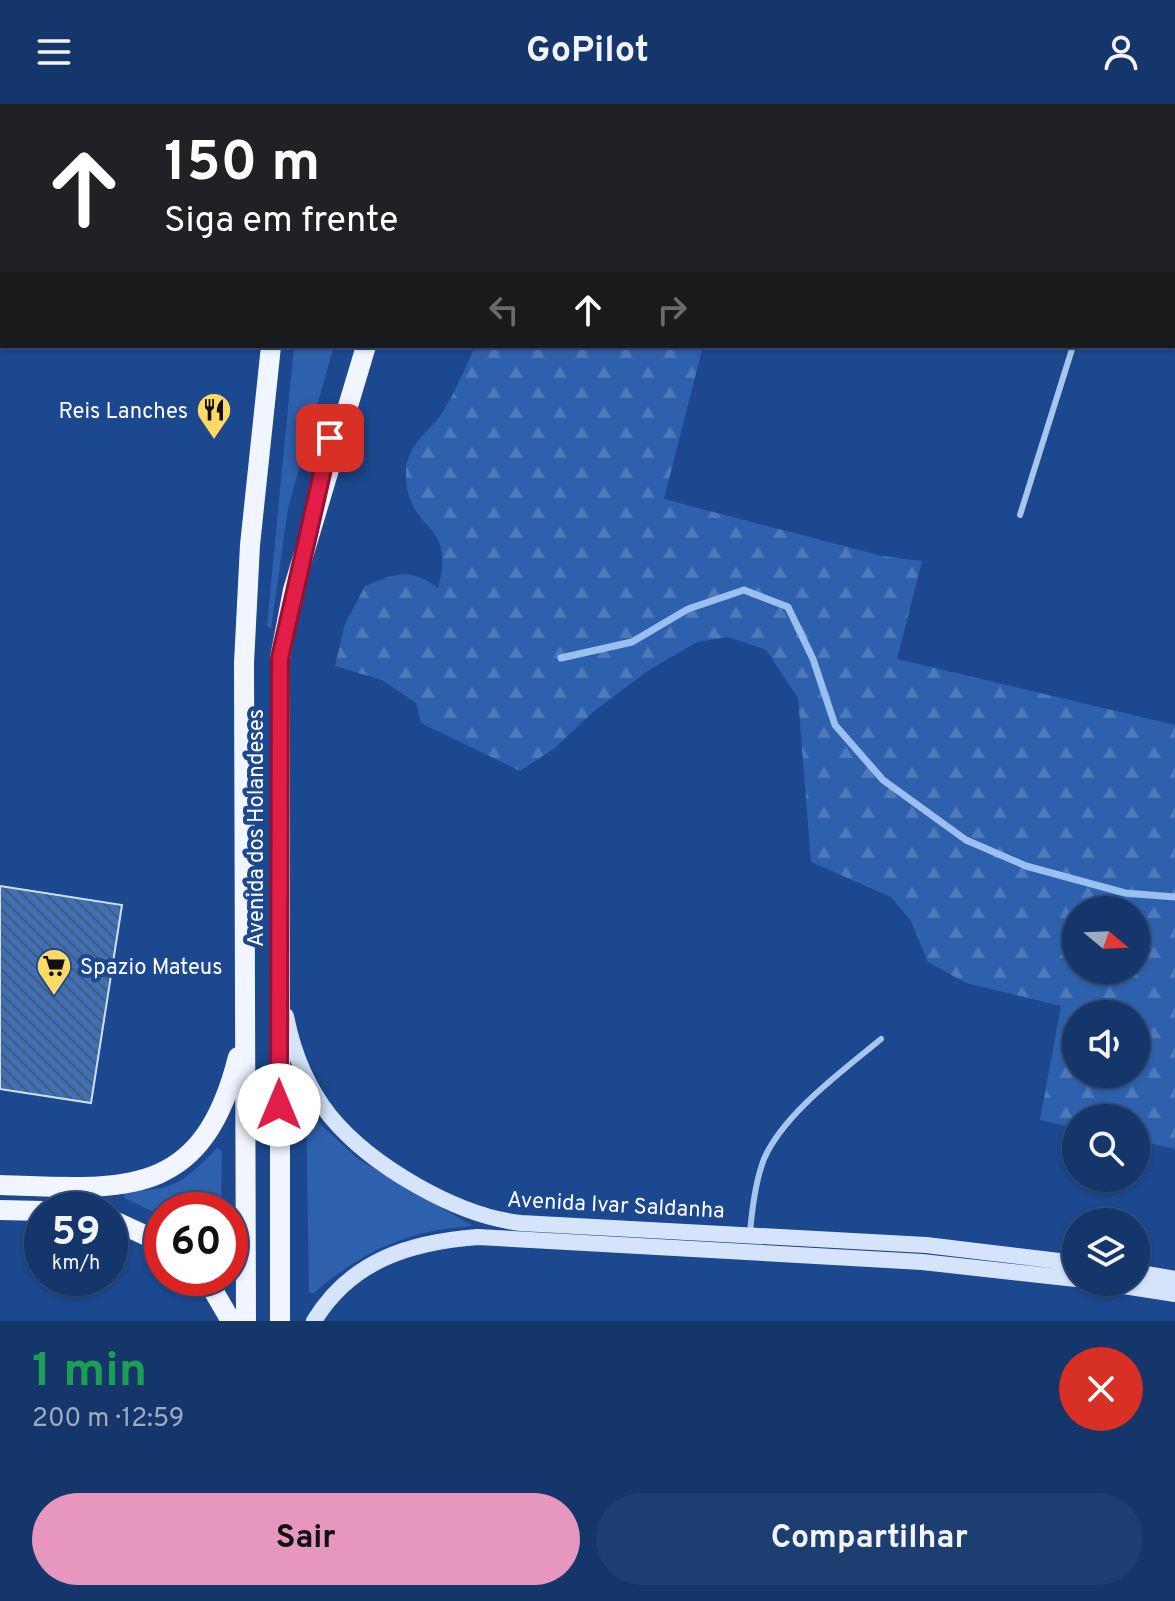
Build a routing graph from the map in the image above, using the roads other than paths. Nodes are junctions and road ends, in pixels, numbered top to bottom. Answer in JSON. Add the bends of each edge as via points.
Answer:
{"nodes":[{"id":1,"x":271,"y":348,"type":"edge"},
{"id":2,"x":352,"y":348,"type":"edge"},
{"id":3,"x":365,"y":348,"type":"edge"},
{"id":4,"x":1072,"y":348,"type":"edge"},
{"id":5,"x":1020,"y":515,"type":"dead end"},
{"id":6,"x":293,"y":590,"type":"junction"},
{"id":7,"x":279,"y":981,"type":"junction"},
{"id":8,"x":245,"y":1017,"type":"junction"},
{"id":9,"x":881,"y":1039,"type":"dead end"},
{"id":10,"x":0,"y":1185,"type":"edge"},
{"id":11,"x":0,"y":1210,"type":"edge"},
{"id":12,"x":24,"y":1211,"type":"edge"},
{"id":13,"x":750,"y":1234,"type":"junction"},
{"id":14,"x":1062,"y":1261,"type":"edge"},
{"id":15,"x":1150,"y":1275,"type":"edge"},
{"id":16,"x":1062,"y":1277,"type":"edge"},
{"id":17,"x":1175,"y":1279,"type":"edge"},
{"id":18,"x":1150,"y":1290,"type":"edge"},
{"id":19,"x":1175,"y":1294,"type":"edge"},
{"id":20,"x":216,"y":1296,"type":"edge"},
{"id":21,"x":231,"y":1321,"type":"edge"},
{"id":22,"x":246,"y":1321,"type":"edge"},
{"id":23,"x":280,"y":1321,"type":"edge"},
{"id":24,"x":314,"y":1321,"type":"edge"}],
"edges":[{"from":1,"to":8,"type":"main road","name":"Avenida dos Holandeses","via":[[246,605]]},
{"from":2,"to":6,"type":"main road"},
{"from":3,"to":6,"type":"main road","name":"Avenida dos Holandeses"},
{"from":4,"to":5,"type":"lane"},
{"from":6,"to":7,"type":"main road","name":"Avenida dos Holandeses","via":[[279,681]]},
{"from":7,"to":13,"type":"main road","name":"Avenida Ivar Saldanha","via":[[294,1049],[320,1102],[359,1144],[430,1192],[504,1221]]},
{"from":7,"to":23,"type":"main road","name":"Avenida dos Holandeses"},
{"from":8,"to":10,"type":"main road","via":[[232,1078],[217,1115],[202,1140],[167,1171],[105,1188]]},
{"from":8,"to":22,"type":"main road","name":"Avenida dos Holandeses"},
{"from":9,"to":13,"type":"lane","via":[[805,1103],[765,1158]]},
{"from":11,"to":12,"type":"main road"},
{"from":13,"to":14,"type":"main road","name":"Avenida Ivar Saldanha","via":[[926,1245]]},
{"from":15,"to":17,"type":"main road"},
{"from":16,"to":24,"type":"main road","name":"Avenida Ivar Saldanha","via":[[922,1262],[478,1237],[434,1241],[386,1255],[344,1282]]},
{"from":18,"to":19,"type":"main road"},
{"from":20,"to":21,"type":"main road"}]}
